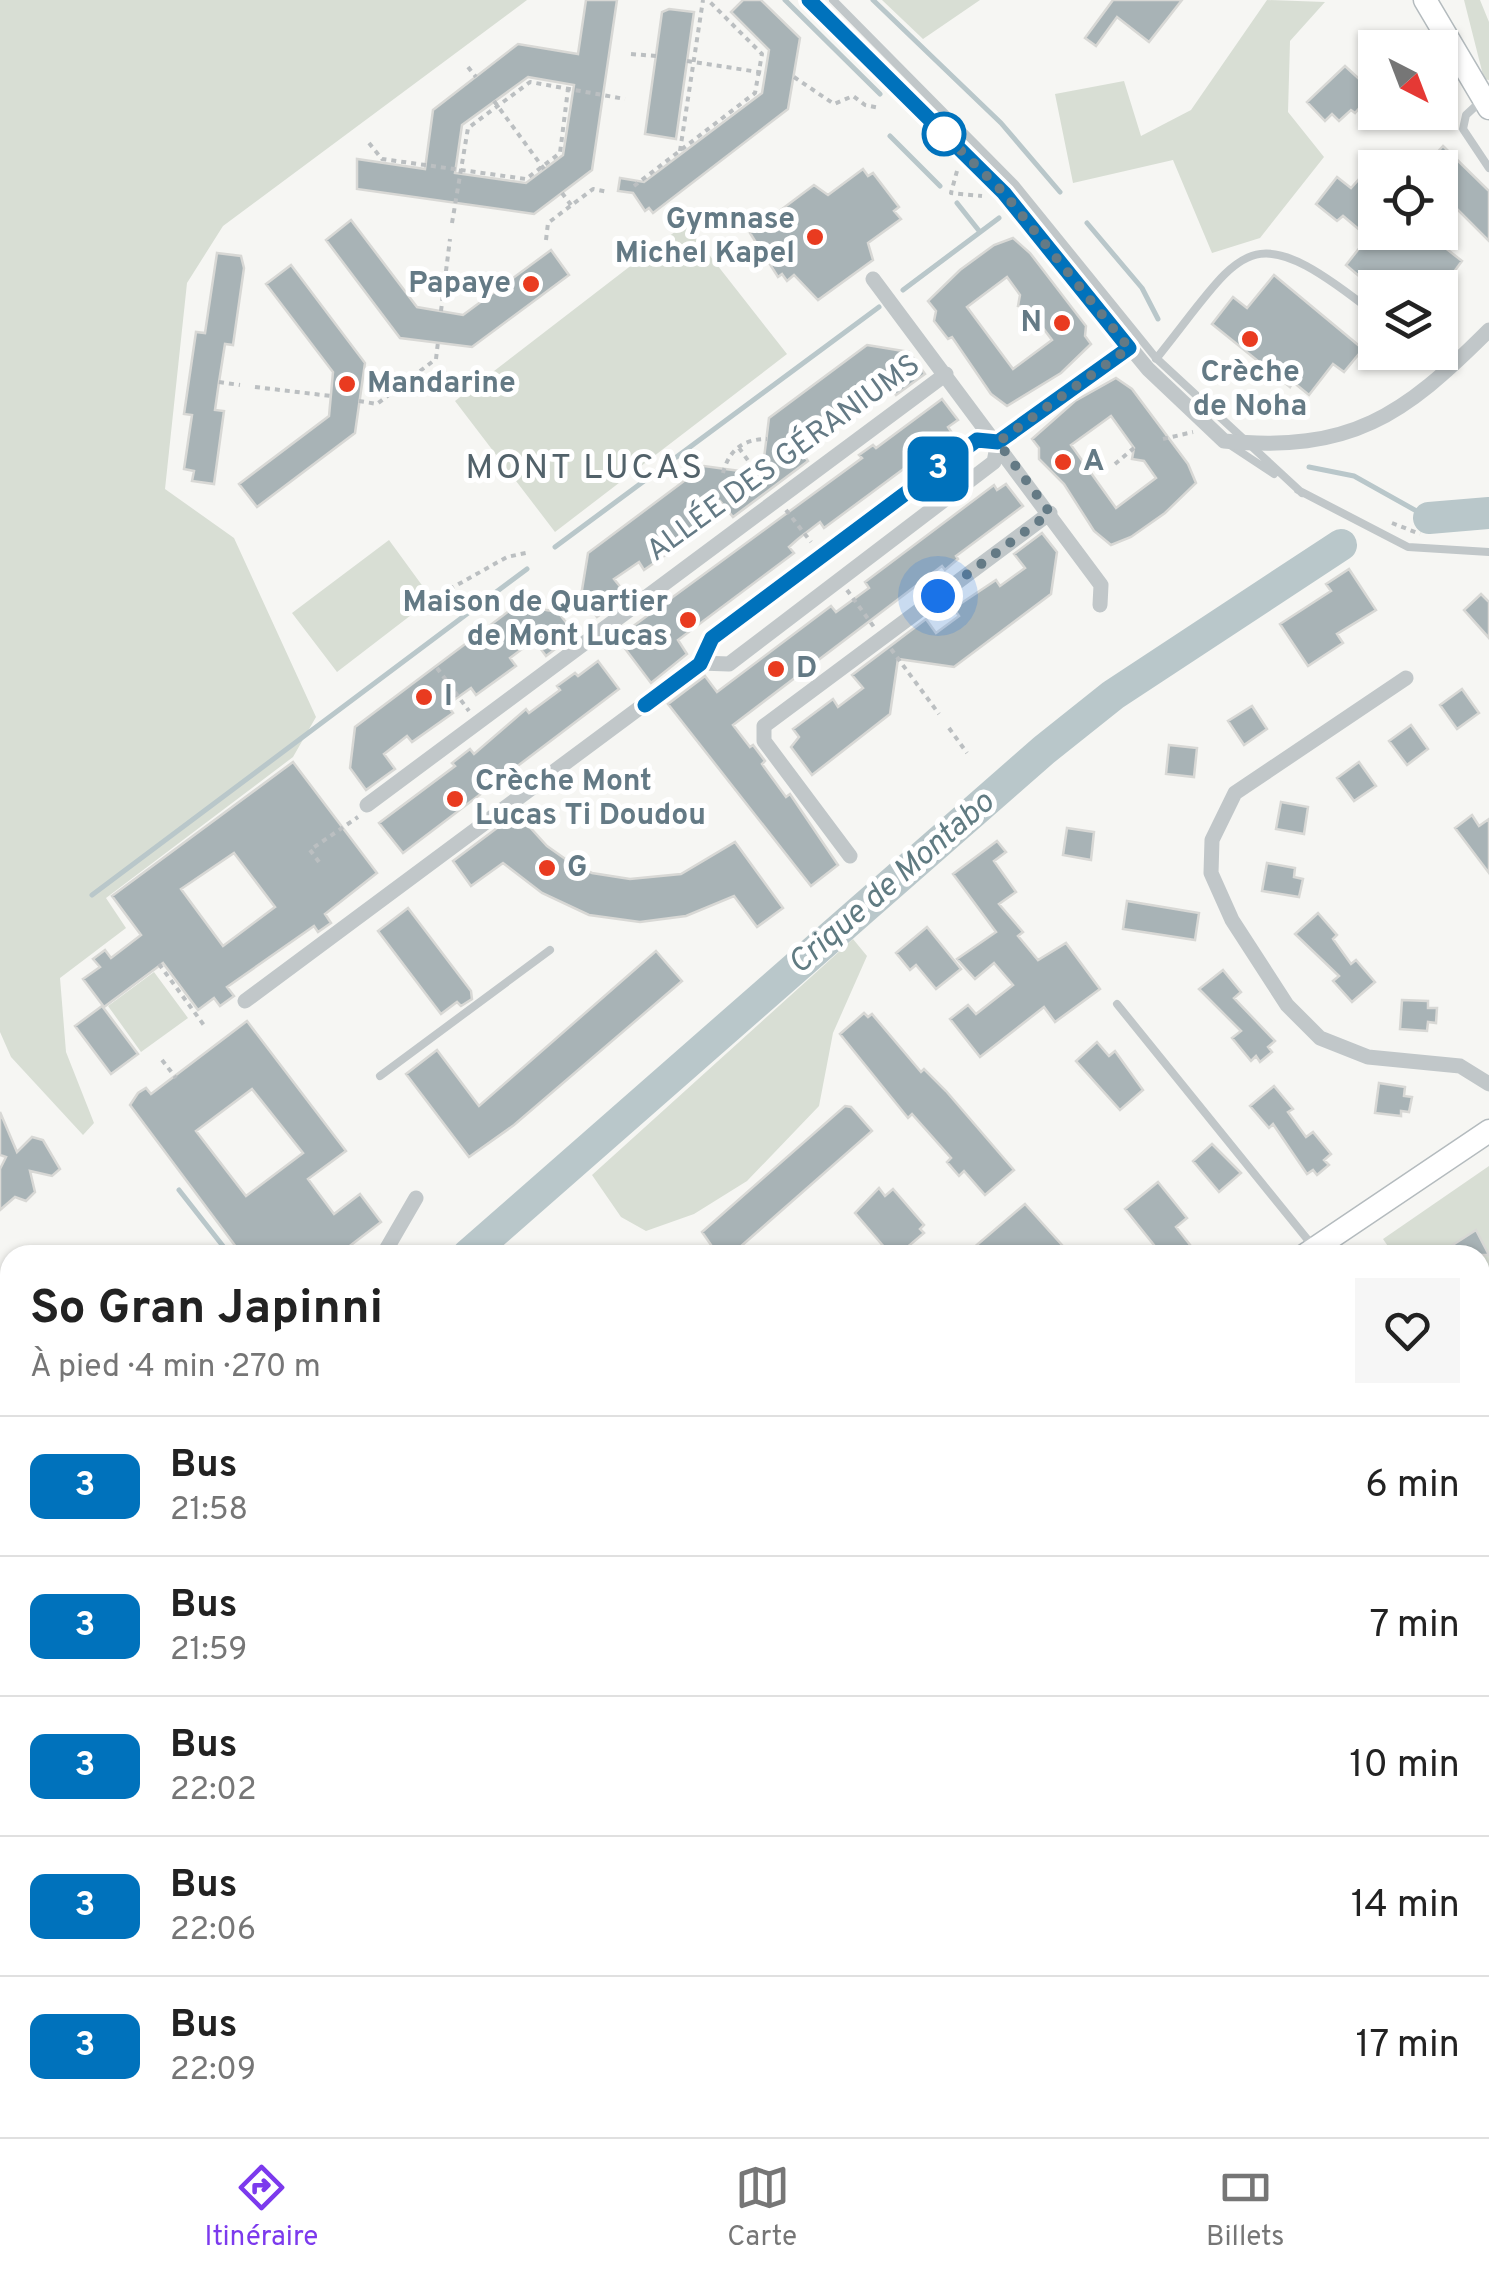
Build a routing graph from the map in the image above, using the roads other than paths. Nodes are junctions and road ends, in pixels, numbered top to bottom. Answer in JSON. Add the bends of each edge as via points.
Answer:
{"nodes":[{"id":1,"x":809,"y":0,"type":"edge"},
{"id":2,"x":833,"y":0,"type":"edge"},
{"id":3,"x":1425,"y":0,"type":"edge"},
{"id":4,"x":1486,"y":103,"type":"edge"},
{"id":5,"x":1489,"y":168,"type":"edge"},
{"id":6,"x":873,"y":279,"type":"dead end"},
{"id":7,"x":1358,"y":301,"type":"edge"},
{"id":8,"x":1489,"y":330,"type":"edge"},
{"id":9,"x":1129,"y":348,"type":"junction"},
{"id":10,"x":1152,"y":364,"type":"junction"},
{"id":11,"x":946,"y":374,"type":"junction"},
{"id":12,"x":1224,"y":441,"type":"junction"},
{"id":13,"x":998,"y":442,"type":"junction"},
{"id":14,"x":1244,"y":443,"type":"junction"},
{"id":15,"x":1302,"y":493,"type":"junction"},
{"id":16,"x":1050,"y":513,"type":"junction"},
{"id":17,"x":1489,"y":552,"type":"edge"},
{"id":18,"x":1100,"y":606,"type":"dead end"},
{"id":19,"x":700,"y":664,"type":"junction"},
{"id":20,"x":1406,"y":678,"type":"dead end"},
{"id":21,"x":363,"y":811,"type":"road end"},
{"id":22,"x":850,"y":856,"type":"dead end"},
{"id":23,"x":550,"y":950,"type":"dead end"},
{"id":24,"x":244,"y":1000,"type":"dead end"},
{"id":25,"x":1117,"y":1004,"type":"dead end"},
{"id":26,"x":380,"y":1076,"type":"dead end"},
{"id":27,"x":1489,"y":1084,"type":"edge"},
{"id":28,"x":1489,"y":1130,"type":"edge"},
{"id":29,"x":416,"y":1198,"type":"dead end"},
{"id":30,"x":389,"y":1245,"type":"edge"},
{"id":31,"x":1305,"y":1245,"type":"edge"},
{"id":32,"x":1320,"y":1245,"type":"edge"}],
"edges":[{"from":1,"to":9,"type":"street","via":[[1004,193]]},
{"from":2,"to":10,"type":"lane","via":[[1014,184]]},
{"from":3,"to":4,"type":"main road"},
{"from":4,"to":5,"type":"lane","via":[[1466,115],[1463,130]]},
{"from":6,"to":11,"type":"street"},
{"from":7,"to":10,"type":"lane","via":[[1322,272],[1285,255],[1244,257],[1225,270]]},
{"from":8,"to":14,"type":"street","via":[[1423,394],[1360,431]]},
{"from":9,"to":10,"type":"street"},
{"from":9,"to":13,"type":"street"},
{"from":10,"to":12,"type":"street"},
{"from":10,"to":14,"type":"lane"},
{"from":11,"to":13,"type":"street"},
{"from":11,"to":21,"type":"street","name":"ALLÉE DES GÉRANIUMS"},
{"from":12,"to":14,"type":"street"},
{"from":12,"to":15,"type":"lane"},
{"from":13,"to":16,"type":"street"},
{"from":13,"to":19,"type":"street","via":[[977,440],[712,638]]},
{"from":13,"to":19,"type":"street","via":[[994,462],[729,664]]},
{"from":14,"to":15,"type":"lane"},
{"from":15,"to":17,"type":"lane","via":[[1408,548]]},
{"from":16,"to":18,"type":"street","via":[[1101,585]]},
{"from":16,"to":22,"type":"street","via":[[764,726],[764,741]]},
{"from":19,"to":24,"type":"street"},
{"from":20,"to":27,"type":"street","via":[[1236,793],[1212,840],[1211,873],[1232,920],[1287,1005],[1320,1038],[1368,1058],[1460,1066]]},
{"from":23,"to":26,"type":"lane"},
{"from":25,"to":31,"type":"lane"},
{"from":28,"to":32,"type":"main road"},
{"from":29,"to":30,"type":"street"}]}
